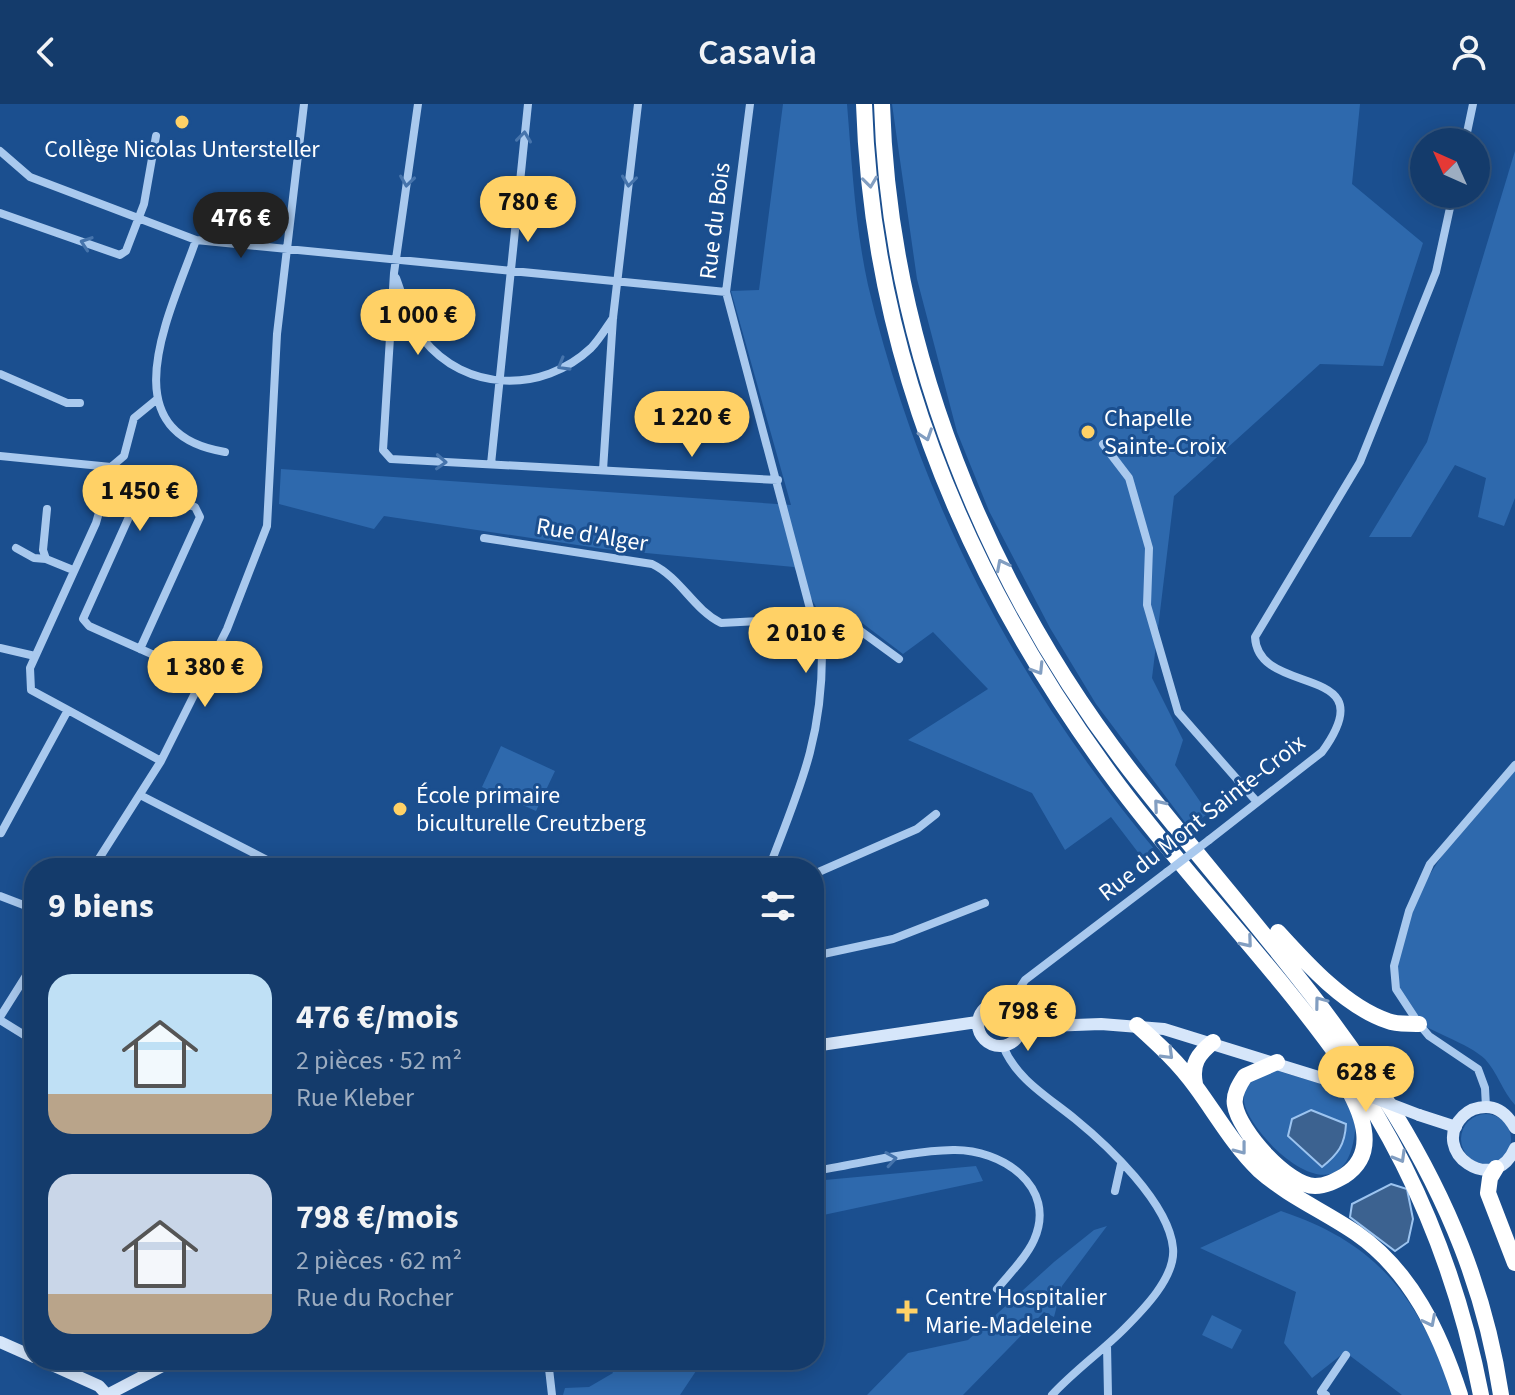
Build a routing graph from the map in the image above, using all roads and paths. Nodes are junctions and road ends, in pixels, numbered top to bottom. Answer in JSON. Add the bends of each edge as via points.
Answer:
{"nodes":[{"id":1,"x":304,"y":104,"type":"edge"},
{"id":2,"x":418,"y":104,"type":"edge"},
{"id":3,"x":528,"y":104,"type":"edge"},
{"id":4,"x":638,"y":104,"type":"edge"},
{"id":5,"x":750,"y":104,"type":"edge"},
{"id":6,"x":864,"y":104,"type":"edge"},
{"id":7,"x":882,"y":104,"type":"edge"},
{"id":8,"x":1473,"y":104,"type":"edge"},
{"id":9,"x":1468,"y":128,"type":"edge"},
{"id":10,"x":156,"y":136,"type":"dead end"},
{"id":11,"x":1,"y":154,"type":"edge"},
{"id":12,"x":1450,"y":208,"type":"edge"},
{"id":13,"x":0,"y":213,"type":"edge"},
{"id":14,"x":138,"y":218,"type":"junction"},
{"id":15,"x":196,"y":240,"type":"junction"},
{"id":16,"x":288,"y":249,"type":"junction"},
{"id":17,"x":396,"y":259,"type":"junction"},
{"id":18,"x":508,"y":270,"type":"junction"},
{"id":19,"x":394,"y":273,"type":"junction"},
{"id":20,"x":617,"y":281,"type":"junction"},
{"id":21,"x":726,"y":292,"type":"junction"},
{"id":22,"x":613,"y":318,"type":"junction"},
{"id":23,"x":0,"y":374,"type":"edge"},
{"id":24,"x":497,"y":381,"type":"junction"},
{"id":25,"x":156,"y":400,"type":"junction"},
{"id":26,"x":80,"y":403,"type":"dead end"},
{"id":27,"x":1103,"y":444,"type":"dead end"},
{"id":28,"x":225,"y":452,"type":"dead end"},
{"id":29,"x":0,"y":456,"type":"edge"},
{"id":30,"x":491,"y":464,"type":"junction"},
{"id":31,"x":603,"y":470,"type":"junction"},
{"id":32,"x":778,"y":480,"type":"junction"},
{"id":33,"x":102,"y":502,"type":"dead end"},
{"id":34,"x":47,"y":509,"type":"dead end"},
{"id":35,"x":484,"y":538,"type":"dead end"},
{"id":36,"x":16,"y":548,"type":"dead end"},
{"id":37,"x":46,"y":559,"type":"junction"},
{"id":38,"x":73,"y":570,"type":"junction"},
{"id":39,"x":813,"y":618,"type":"junction"},
{"id":40,"x":0,"y":648,"type":"edge"},
{"id":41,"x":140,"y":649,"type":"junction"},
{"id":42,"x":35,"y":656,"type":"junction"},
{"id":43,"x":899,"y":659,"type":"dead end"},
{"id":44,"x":203,"y":677,"type":"junction"},
{"id":45,"x":68,"y":710,"type":"junction"},
{"id":46,"x":161,"y":761,"type":"junction"},
{"id":47,"x":1515,"y":765,"type":"edge"},
{"id":48,"x":140,"y":795,"type":"junction"},
{"id":49,"x":1257,"y":802,"type":"junction"},
{"id":50,"x":936,"y":814,"type":"dead end"},
{"id":51,"x":1,"y":833,"type":"edge"},
{"id":52,"x":99,"y":858,"type":"edge"},
{"id":53,"x":263,"y":858,"type":"edge"},
{"id":54,"x":773,"y":858,"type":"edge"},
{"id":55,"x":824,"y":870,"type":"edge"},
{"id":56,"x":1227,"y":887,"type":"junction"},
{"id":57,"x":0,"y":896,"type":"edge"},
{"id":58,"x":985,"y":903,"type":"dead end"},
{"id":59,"x":24,"y":905,"type":"edge"},
{"id":60,"x":824,"y":954,"type":"edge"},
{"id":61,"x":24,"y":976,"type":"edge"},
{"id":62,"x":4,"y":1001,"type":"edge"},
{"id":63,"x":1010,"y":1003,"type":"junction"},
{"id":64,"x":0,"y":1018,"type":"edge"},
{"id":65,"x":977,"y":1022,"type":"junction"},
{"id":66,"x":1419,"y":1024,"type":"junction"},
{"id":67,"x":1137,"y":1025,"type":"junction"},
{"id":68,"x":1022,"y":1027,"type":"junction"},
{"id":69,"x":24,"y":1034,"type":"edge"},
{"id":70,"x":1213,"y":1042,"type":"junction"},
{"id":71,"x":824,"y":1045,"type":"edge"},
{"id":72,"x":1003,"y":1046,"type":"junction"},
{"id":73,"x":1277,"y":1062,"type":"junction"},
{"id":74,"x":1345,"y":1067,"type":"junction"},
{"id":75,"x":1195,"y":1086,"type":"junction"},
{"id":76,"x":1486,"y":1107,"type":"junction"},
{"id":77,"x":1456,"y":1127,"type":"junction"},
{"id":78,"x":1515,"y":1128,"type":"edge"},
{"id":79,"x":1515,"y":1148,"type":"edge"},
{"id":80,"x":1121,"y":1164,"type":"junction"},
{"id":81,"x":1506,"y":1164,"type":"edge"},
{"id":82,"x":824,"y":1169,"type":"edge"},
{"id":83,"x":1136,"y":1180,"type":"junction"},
{"id":84,"x":1515,"y":1263,"type":"edge"},
{"id":85,"x":997,"y":1289,"type":"dead end"},
{"id":86,"x":0,"y":1342,"type":"edge"},
{"id":87,"x":1107,"y":1345,"type":"junction"},
{"id":88,"x":24,"y":1353,"type":"edge"},
{"id":89,"x":1346,"y":1355,"type":"dead end"},
{"id":90,"x":63,"y":1370,"type":"edge"},
{"id":91,"x":158,"y":1370,"type":"edge"},
{"id":92,"x":549,"y":1370,"type":"edge"},
{"id":93,"x":122,"y":1392,"type":"edge"},
{"id":94,"x":107,"y":1395,"type":"edge"},
{"id":95,"x":552,"y":1395,"type":"edge"},
{"id":96,"x":1052,"y":1395,"type":"edge"},
{"id":97,"x":1108,"y":1395,"type":"edge"},
{"id":98,"x":1326,"y":1395,"type":"edge"},
{"id":99,"x":1460,"y":1395,"type":"edge"},
{"id":100,"x":1481,"y":1395,"type":"edge"},
{"id":101,"x":1501,"y":1395,"type":"edge"}],
"edges":[{"from":1,"to":16,"type":"street"},
{"from":2,"to":17,"type":"street","one_way":true},
{"from":18,"to":3,"type":"street","one_way":true},
{"from":4,"to":20,"type":"street","one_way":true},
{"from":5,"to":21,"type":"street","name":"Rue du Bois"},
{"from":6,"to":74,"type":"highway","one_way":true,"via":[[879,251],[912,393],[980,567],[1060,704],[1121,788]]},
{"from":56,"to":7,"type":"highway","one_way":true,"via":[[1135,777],[1071,684],[1004,569],[959,470],[931,387],[897,247]]},
{"from":8,"to":9,"type":"street"},
{"from":10,"to":14,"type":"street"},
{"from":11,"to":14,"type":"street","via":[[30,177]]},
{"from":12,"to":49,"type":"street","name":"Rue du Mont Sainte-Croix","via":[[1436,272],[1360,462],[1255,637],[1255,649],[1278,671],[1334,692],[1341,715],[1335,735],[1322,752]]},
{"from":14,"to":13,"type":"street","one_way":true,"via":[[120,255]]},
{"from":14,"to":15,"type":"street"},
{"from":15,"to":16,"type":"street"},
{"from":15,"to":25,"type":"street","via":[[155,369]]},
{"from":16,"to":17,"type":"street"},
{"from":16,"to":44,"type":"street","via":[[277,334],[267,526]]},
{"from":17,"to":18,"type":"street"},
{"from":17,"to":19,"type":"street"},
{"from":18,"to":20,"type":"street"},
{"from":18,"to":24,"type":"street"},
{"from":19,"to":24,"type":"street","via":[[407,314],[432,349],[472,377]]},
{"from":19,"to":30,"type":"street","one_way":true,"via":[[383,450],[391,459]]},
{"from":20,"to":21,"type":"street"},
{"from":20,"to":22,"type":"street"},
{"from":21,"to":32,"type":"street","name":"Rue du Bois"},
{"from":22,"to":24,"type":"street","one_way":true,"via":[[591,348],[561,369],[533,380]]},
{"from":22,"to":31,"type":"street"},
{"from":23,"to":26,"type":"street","via":[[67,403]]},
{"from":24,"to":30,"type":"street"},
{"from":25,"to":28,"type":"street","via":[[166,423],[184,441]]},
{"from":25,"to":29,"type":"street","via":[[134,418],[124,456],[111,467]]},
{"from":27,"to":49,"type":"street","via":[[1129,478],[1149,548],[1147,605],[1178,712]]},
{"from":30,"to":31,"type":"street"},
{"from":31,"to":32,"type":"street"},
{"from":32,"to":39,"type":"street","name":"Rue du Bois"},
{"from":33,"to":38,"type":"street"},
{"from":34,"to":37,"type":"street"},
{"from":35,"to":39,"type":"street","name":"Rue d'Alger","via":[[652,564],[670,573],[709,617],[721,623]]},
{"from":36,"to":37,"type":"street"},
{"from":37,"to":38,"type":"street"},
{"from":38,"to":42,"type":"street"},
{"from":39,"to":43,"type":"street","name":"Rue d'Alger","via":[[847,621]]},
{"from":39,"to":54,"type":"street","name":"Rue du Bois","via":[[822,654],[822,701],[812,753]]},
{"from":40,"to":42,"type":"street"},
{"from":41,"to":41,"type":"street","via":[[83,619],[133,508],[150,495],[195,507],[200,517]]},
{"from":41,"to":44,"type":"street"},
{"from":42,"to":45,"type":"street","via":[[31,690]]},
{"from":44,"to":46,"type":"street"},
{"from":45,"to":46,"type":"street"},
{"from":45,"to":51,"type":"street"},
{"from":46,"to":48,"type":"street"},
{"from":47,"to":66,"type":"street","via":[[1430,864],[1409,911],[1394,966],[1396,989]]},
{"from":48,"to":52,"type":"street"},
{"from":48,"to":53,"type":"street"},
{"from":49,"to":63,"type":"street","name":"Rue du Mont Sainte-Croix","bridge":true,"via":[[1025,980]]},
{"from":50,"to":55,"type":"street","via":[[917,829]]},
{"from":56,"to":66,"type":"highway","via":[[1251,904],[1320,977],[1390,1022]]},
{"from":101,"to":56,"type":"highway","one_way":true,"via":[[1478,1294],[1424,1161],[1338,1026]]},
{"from":57,"to":59,"type":"street"},
{"from":58,"to":60,"type":"street","via":[[893,939]]},
{"from":61,"to":62,"type":"street"},
{"from":62,"to":64,"type":"street"},
{"from":63,"to":65,"type":"main road","via":[[989,1004]]},
{"from":63,"to":68,"type":"main road","via":[[1021,1013]]},
{"from":64,"to":69,"type":"street"},
{"from":65,"to":71,"type":"main road"},
{"from":65,"to":72,"type":"main road","via":[[980,1035]]},
{"from":66,"to":76,"type":"street","via":[[1478,1069]]},
{"from":67,"to":68,"type":"main road"},
{"from":67,"to":70,"type":"main road"},
{"from":67,"to":75,"type":"highway","one_way":true},
{"from":68,"to":72,"type":"main road","via":[[1019,1036]]},
{"from":70,"to":73,"type":"main road"},
{"from":70,"to":75,"type":"highway","via":[[1195,1060]]},
{"from":72,"to":80,"type":"street","via":[[1020,1075],[1099,1139]]},
{"from":73,"to":74,"type":"highway","via":[[1245,1076],[1234,1103],[1239,1119],[1275,1164],[1314,1186],[1333,1183],[1362,1157],[1366,1141],[1361,1113],[1344,1082]]},
{"from":73,"to":77,"type":"main road","bridge":true},
{"from":74,"to":100,"type":"highway","one_way":true,"via":[[1410,1175],[1437,1234],[1460,1300]]},
{"from":75,"to":99,"type":"highway","one_way":true,"via":[[1259,1170],[1290,1195],[1355,1232],[1396,1268],[1436,1332]]},
{"from":76,"to":77,"type":"main road","via":[[1468,1112]]},
{"from":76,"to":78,"type":"main road","via":[[1504,1113]]},
{"from":77,"to":81,"type":"main road","via":[[1459,1157],[1476,1169]]},
{"from":79,"to":81,"type":"main road"},
{"from":80,"to":83,"type":"street"},
{"from":80,"to":83,"type":"street","via":[[1115,1191]]},
{"from":81,"to":84,"type":"highway","via":[[1490,1178],[1488,1193]]},
{"from":82,"to":85,"type":"street","one_way":true,"via":[[951,1150],[992,1155],[1005,1163],[1029,1182],[1040,1208],[1039,1227],[1033,1243]]},
{"from":83,"to":87,"type":"street","via":[[1166,1224],[1173,1249],[1165,1280]]},
{"from":86,"to":88,"type":"main road"},
{"from":87,"to":96,"type":"street"},
{"from":87,"to":97,"type":"street"},
{"from":89,"to":98,"type":"street","via":[[1321,1392]]},
{"from":90,"to":94,"type":"main road"},
{"from":91,"to":93,"type":"main road"},
{"from":92,"to":95,"type":"street"},
{"from":93,"to":94,"type":"main road"}]}
